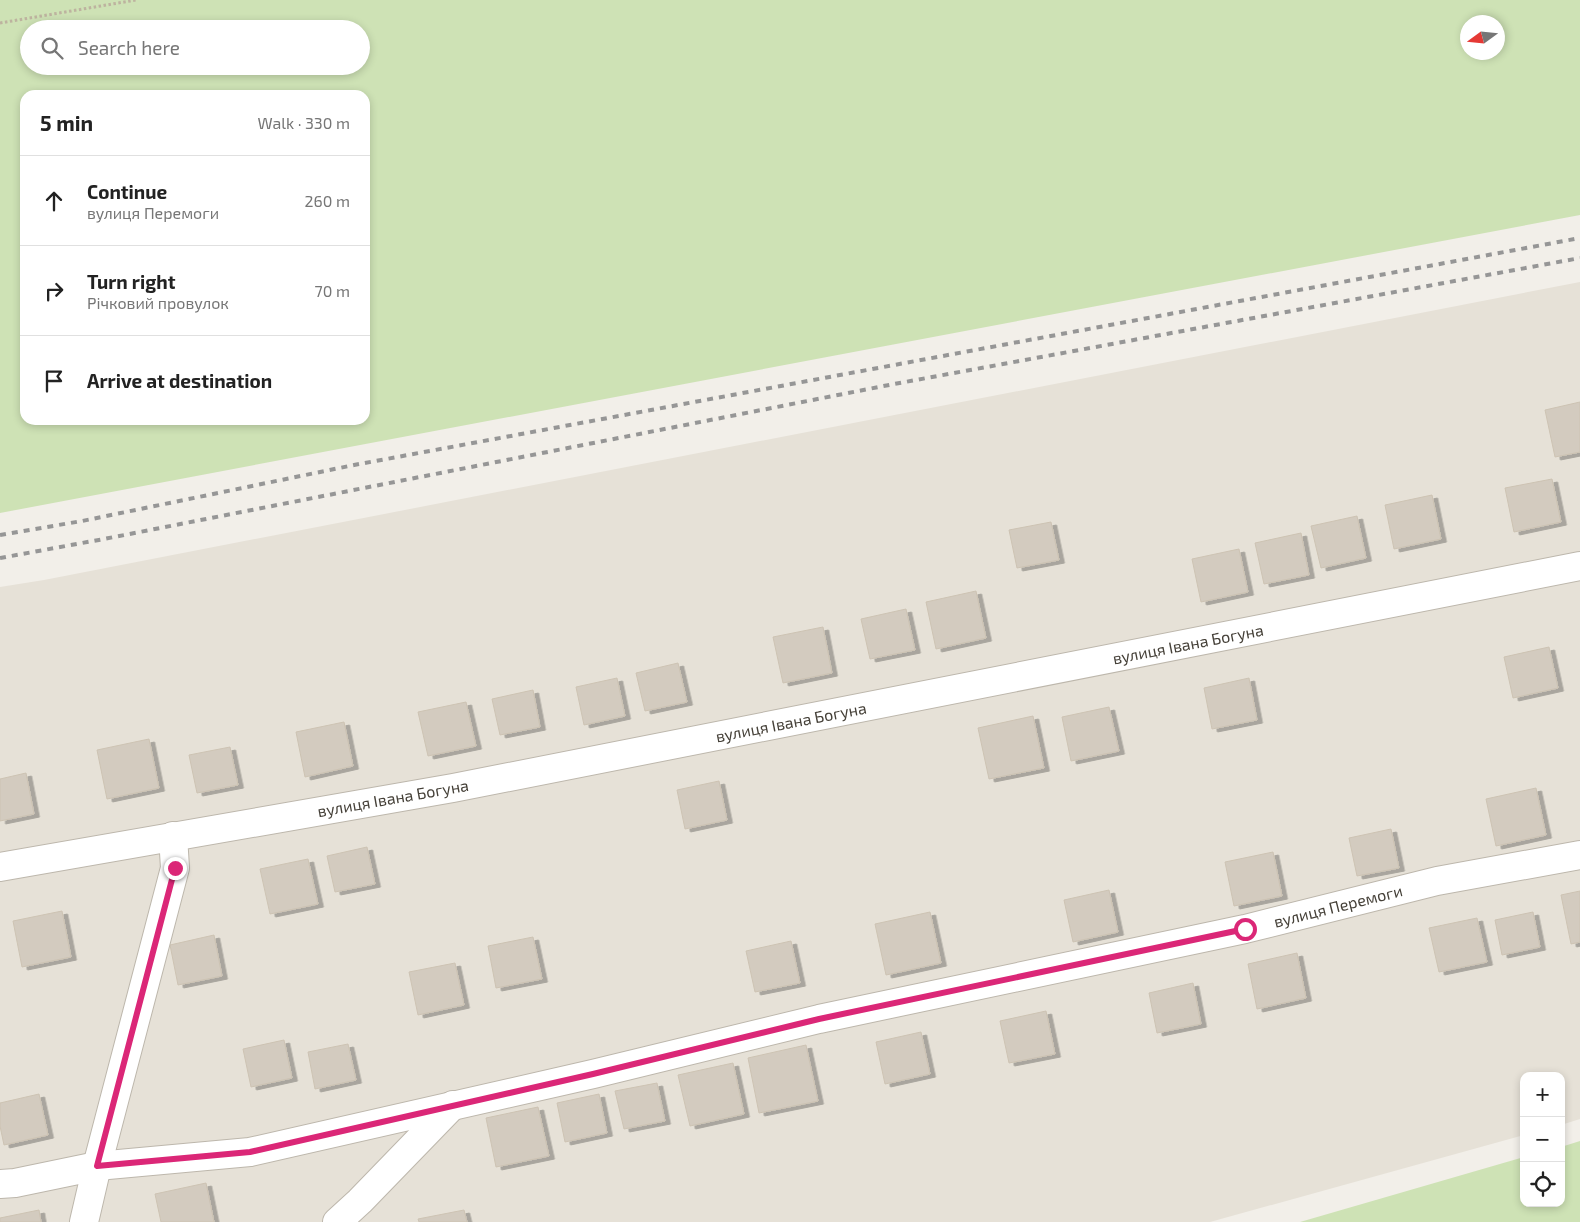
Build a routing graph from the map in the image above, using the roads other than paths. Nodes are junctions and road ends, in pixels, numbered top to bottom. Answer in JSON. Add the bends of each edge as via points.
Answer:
{"nodes":[{"id":1,"x":1580,"y":566,"type":"edge"},
{"id":2,"x":173,"y":836,"type":"junction"},
{"id":3,"x":1580,"y":855,"type":"edge"},
{"id":4,"x":0,"y":867,"type":"edge"},
{"id":5,"x":453,"y":1105,"type":"junction"},
{"id":6,"x":97,"y":1166,"type":"junction"},
{"id":7,"x":0,"y":1184,"type":"edge"},
{"id":8,"x":84,"y":1222,"type":"edge"},
{"id":9,"x":338,"y":1222,"type":"edge"}],
"edges":[{"from":1,"to":2,"type":"street","name":"вулиця Івана Богуна","via":[[453,788]]},
{"from":2,"to":4,"type":"street","name":"вулиця Івана Богуна"},
{"from":2,"to":6,"type":"street","via":[[175,868]]},
{"from":3,"to":5,"type":"street","name":"вулиця Перемоги","via":[[1437,881],[1245,929],[819,1019]]},
{"from":5,"to":6,"type":"street","name":"вулиця Перемоги","via":[[250,1152]]},
{"from":5,"to":9,"type":"street"},
{"from":6,"to":7,"type":"street","name":"вулиця Перемоги"},
{"from":6,"to":8,"type":"street"}]}
